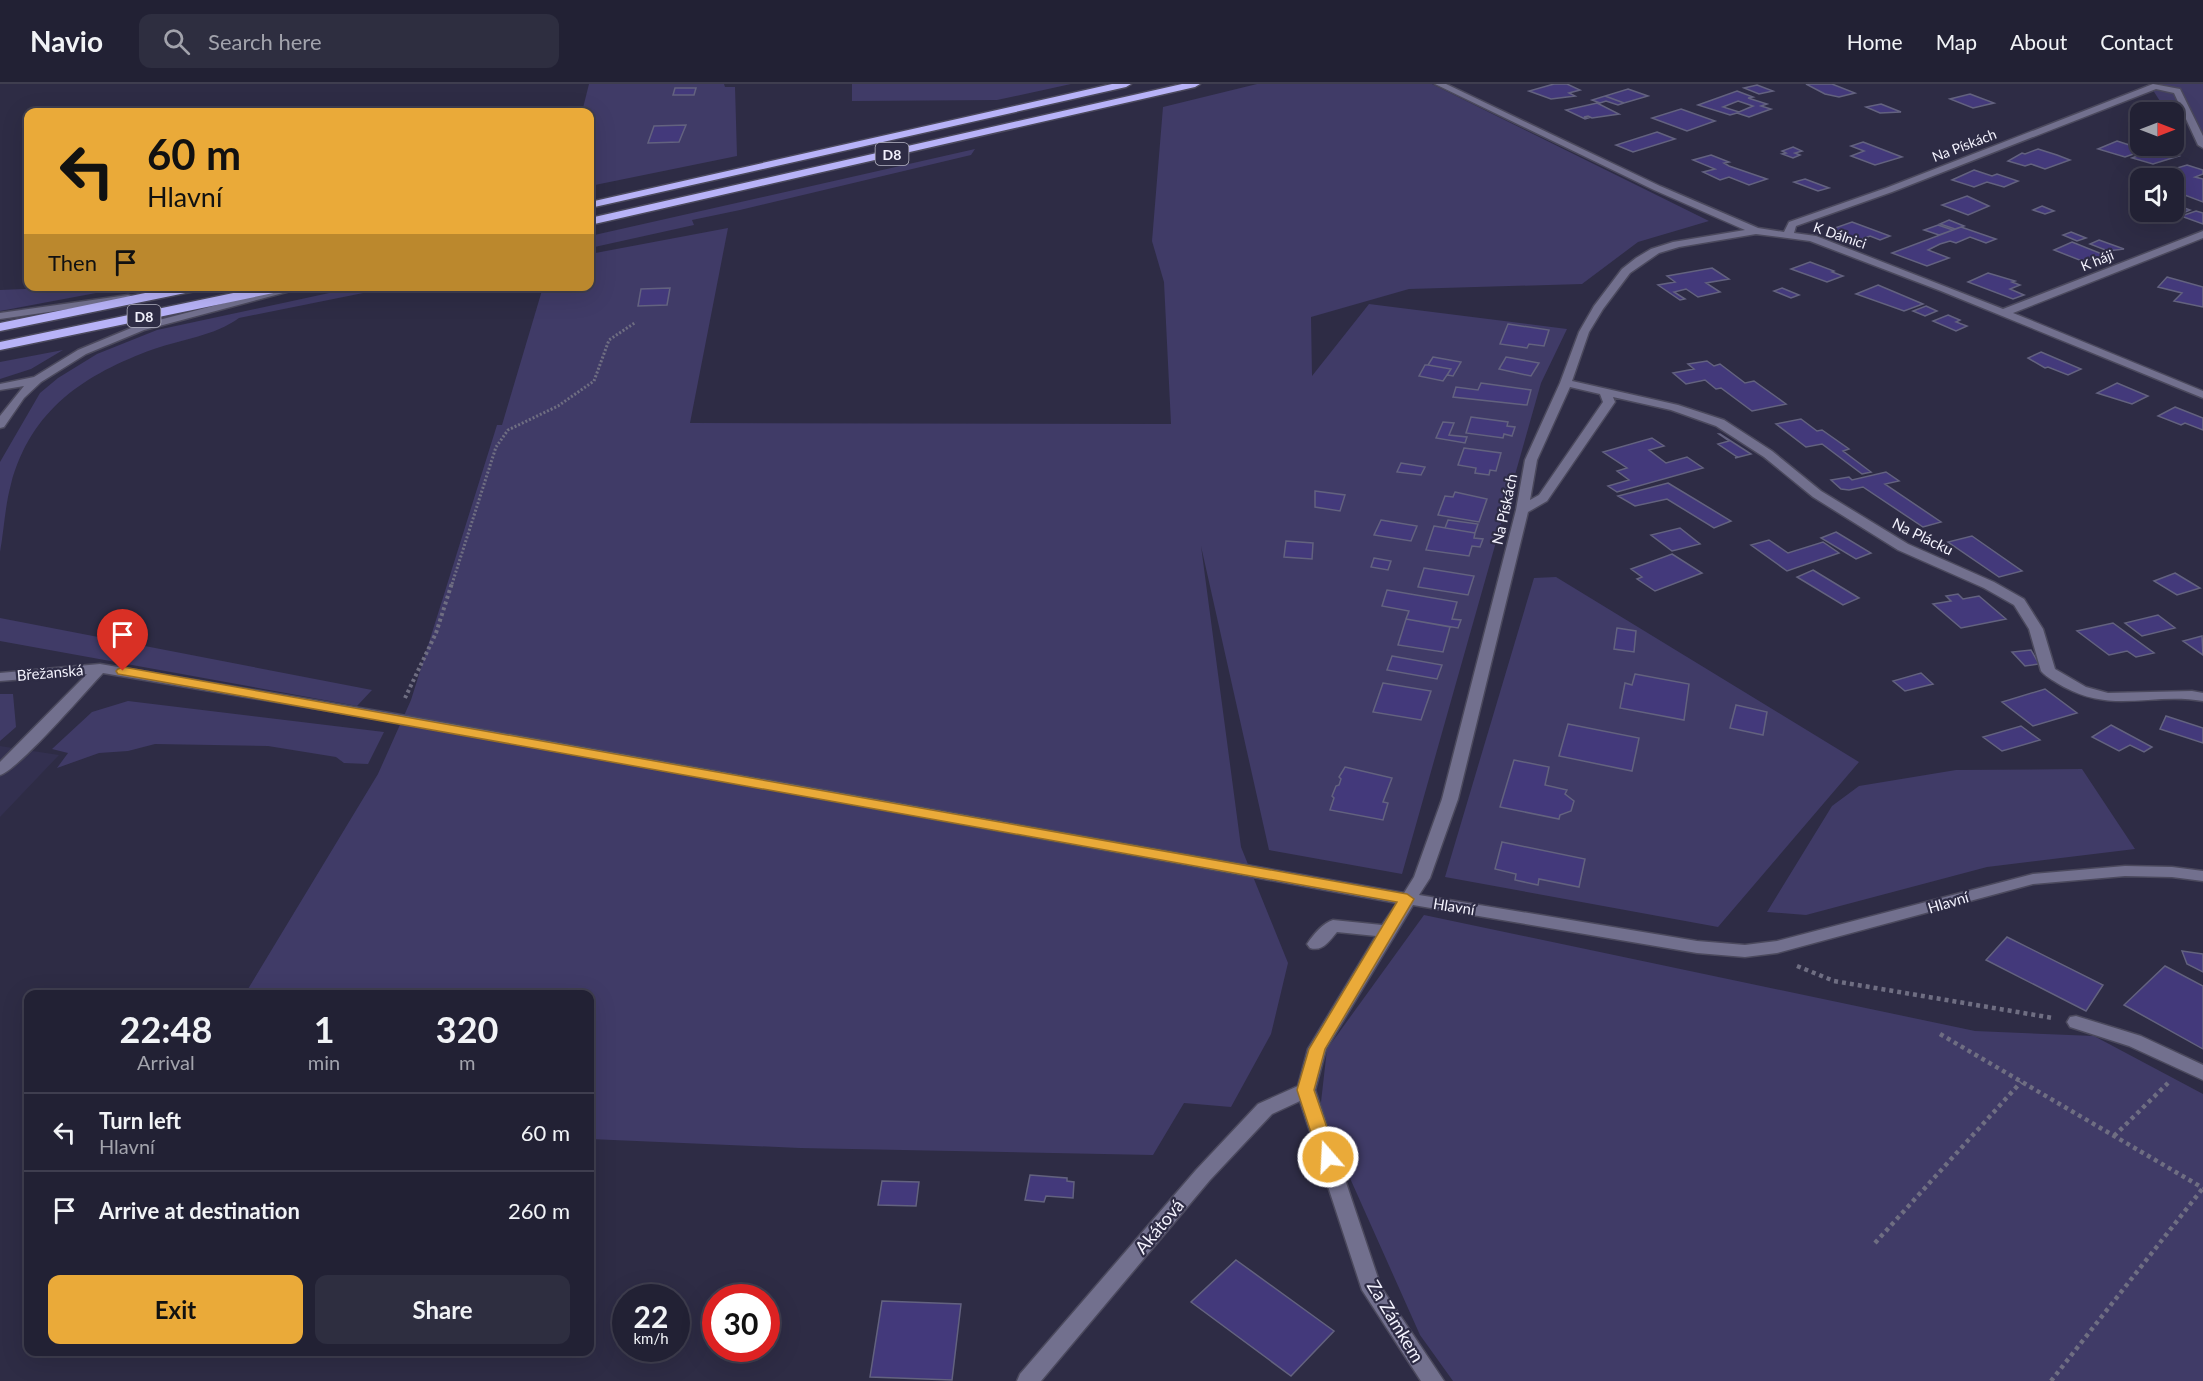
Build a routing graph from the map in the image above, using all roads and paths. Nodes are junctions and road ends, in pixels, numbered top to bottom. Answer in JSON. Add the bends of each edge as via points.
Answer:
{"nodes":[{"id":1,"x":1126,"y":84,"type":"edge"},
{"id":2,"x":1195,"y":84,"type":"edge"},
{"id":3,"x":1439,"y":84,"type":"edge"},
{"id":4,"x":2203,"y":145,"type":"edge"},
{"id":5,"x":594,"y":204,"type":"edge"},
{"id":6,"x":594,"y":221,"type":"edge"},
{"id":7,"x":1756,"y":231,"type":"junction"},
{"id":8,"x":1788,"y":234,"type":"junction"},
{"id":9,"x":2203,"y":234,"type":"edge"},
{"id":10,"x":177,"y":291,"type":"edge"},
{"id":11,"x":179,"y":291,"type":"edge"},
{"id":12,"x":264,"y":291,"type":"edge"},
{"id":13,"x":284,"y":291,"type":"edge"},
{"id":14,"x":2002,"y":313,"type":"junction"},
{"id":15,"x":0,"y":316,"type":"edge"},
{"id":16,"x":636,"y":322,"type":"dead end"},
{"id":17,"x":0,"y":327,"type":"edge"},
{"id":18,"x":0,"y":346,"type":"edge"},
{"id":19,"x":38,"y":380,"type":"junction"},
{"id":20,"x":1566,"y":383,"type":"junction"},
{"id":21,"x":0,"y":387,"type":"edge"},
{"id":22,"x":1605,"y":392,"type":"junction"},
{"id":23,"x":2203,"y":395,"type":"edge"},
{"id":24,"x":0,"y":424,"type":"edge"},
{"id":25,"x":1522,"y":510,"type":"junction"},
{"id":26,"x":100,"y":668,"type":"junction"},
{"id":27,"x":0,"y":677,"type":"edge"},
{"id":28,"x":2203,"y":697,"type":"edge"},
{"id":29,"x":395,"y":718,"type":"junction"},
{"id":30,"x":0,"y":770,"type":"edge"},
{"id":31,"x":2203,"y":876,"type":"edge"},
{"id":32,"x":1407,"y":899,"type":"junction"},
{"id":33,"x":1387,"y":931,"type":"junction"},
{"id":34,"x":1316,"y":944,"type":"dead end"},
{"id":35,"x":1757,"y":950,"type":"junction"},
{"id":36,"x":2076,"y":1022,"type":"joint"},
{"id":37,"x":1940,"y":1034,"type":"dead end"},
{"id":38,"x":2186,"y":1064,"type":"junction"},
{"id":39,"x":2203,"y":1073,"type":"edge"},
{"id":40,"x":2021,"y":1082,"type":"junction"},
{"id":41,"x":1306,"y":1090,"type":"junction"},
{"id":42,"x":2114,"y":1136,"type":"junction"},
{"id":43,"x":2203,"y":1188,"type":"edge"},
{"id":44,"x":1875,"y":1243,"type":"dead end"},
{"id":45,"x":1028,"y":1381,"type":"edge"},
{"id":46,"x":1433,"y":1381,"type":"edge"},
{"id":47,"x":2051,"y":1381,"type":"edge"}],
"edges":[{"from":1,"to":5,"type":"highway","number":"D8"},
{"from":2,"to":6,"type":"highway","number":"D8"},
{"from":3,"to":7,"type":"street","name":"K Dálnici"},
{"from":4,"to":8,"type":"street","name":"Na Pískách","via":[[2177,92],[2155,87],[1792,224]]},
{"from":7,"to":8,"type":"street","name":"K Dálnici"},
{"from":7,"to":20,"type":"street","name":"Na Pískách","via":[[1677,244],[1655,251],[1626,271],[1584,332]]},
{"from":8,"to":14,"type":"street","name":"K Dálnici","via":[[1824,242]]},
{"from":9,"to":14,"type":"street","name":"K háji"},
{"from":10,"to":15,"type":"street"},
{"from":11,"to":17,"type":"highway","number":"D8"},
{"from":12,"to":18,"type":"highway","number":"D8"},
{"from":13,"to":19,"type":"street","via":[[140,328],[82,352]]},
{"from":14,"to":23,"type":"street","name":"K Dálnici"},
{"from":16,"to":29,"type":"path","via":[[609,340],[594,381],[558,406],[508,430],[496,447],[436,633]]},
{"from":19,"to":21,"type":"street"},
{"from":19,"to":24,"type":"street"},
{"from":20,"to":22,"type":"street","name":"Na Plácku"},
{"from":20,"to":25,"type":"street","name":"Na Pískách","via":[[1531,460]]},
{"from":22,"to":25,"type":"street","via":[[1609,402],[1586,438],[1543,498]]},
{"from":22,"to":28,"type":"street","name":"Na Plácku","via":[[1674,407],[1720,423],[1768,454],[1816,494],[1903,547],[2019,602],[2036,629],[2048,671],[2079,690],[2116,699],[2171,693]]},
{"from":25,"to":32,"type":"street","name":"Na Pískách","via":[[1450,799],[1422,878]]},
{"from":26,"to":27,"type":"street","name":"Břežanská"},
{"from":26,"to":29,"type":"street","name":"Hlavní"},
{"from":26,"to":30,"type":"street"},
{"from":29,"to":32,"type":"street","name":"Hlavní"},
{"from":31,"to":35,"type":"street","name":"Hlavní","via":[[2125,871],[2033,879],[1859,927]]},
{"from":32,"to":33,"type":"street"},
{"from":32,"to":35,"type":"street","name":"Hlavní","via":[[1697,947]]},
{"from":33,"to":34,"type":"street","via":[[1333,926]]},
{"from":33,"to":41,"type":"street","via":[[1317,1049]]},
{"from":35,"to":36,"type":"path","via":[[1834,981]]},
{"from":36,"to":38,"type":"street","via":[[2135,1041]]},
{"from":37,"to":40,"type":"path"},
{"from":38,"to":39,"type":"street"},
{"from":38,"to":42,"type":"path"},
{"from":40,"to":42,"type":"path"},
{"from":40,"to":44,"type":"path"},
{"from":41,"to":45,"type":"street","name":"Akátová","via":[[1265,1109],[1203,1175]]},
{"from":41,"to":46,"type":"street","name":"Za Zámkem","via":[[1372,1290]]},
{"from":42,"to":43,"type":"path"},
{"from":43,"to":47,"type":"path"}]}
